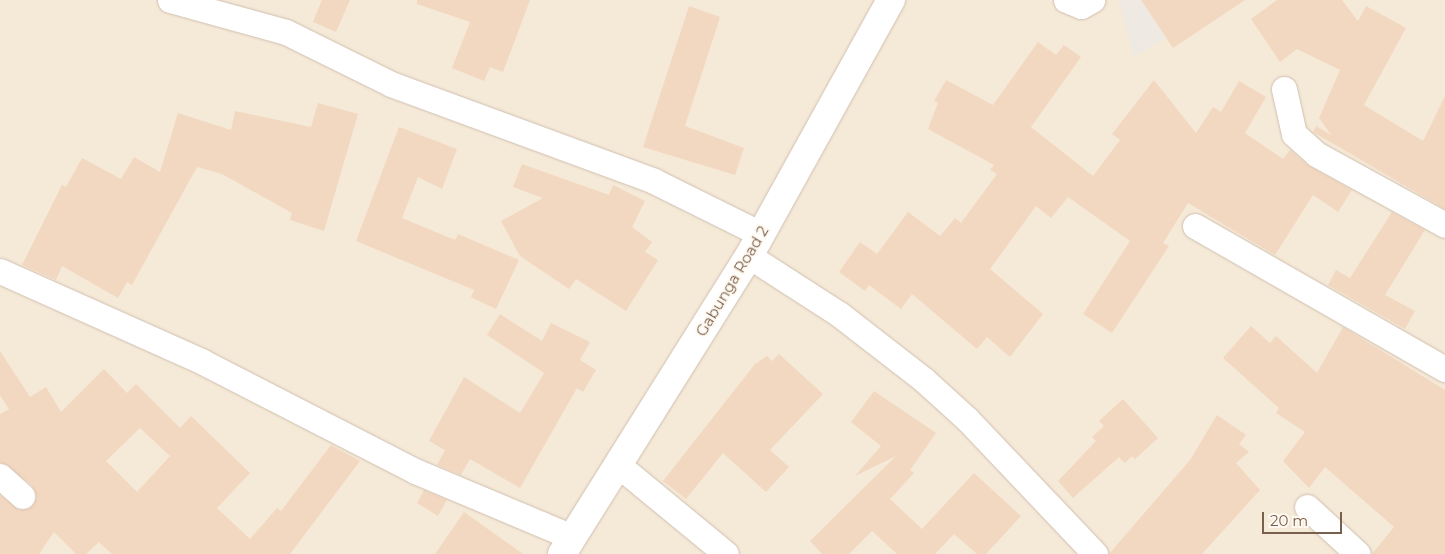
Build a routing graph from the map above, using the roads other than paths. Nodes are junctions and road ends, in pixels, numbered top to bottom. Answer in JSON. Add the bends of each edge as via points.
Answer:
{"nodes":[{"id":1,"x":170,"y":0,"type":"edge"},
{"id":2,"x":891,"y":0,"type":"edge"},
{"id":3,"x":1066,"y":0,"type":"edge"},
{"id":4,"x":1092,"y":0,"type":"edge"},
{"id":5,"x":1284,"y":89,"type":"dead end"},
{"id":6,"x":1445,"y":225,"type":"edge"},
{"id":7,"x":1195,"y":226,"type":"dead end"},
{"id":8,"x":755,"y":245,"type":"junction"},
{"id":9,"x":0,"y":271,"type":"edge"},
{"id":10,"x":1445,"y":369,"type":"edge"},
{"id":11,"x":617,"y":464,"type":"junction"},
{"id":12,"x":0,"y":476,"type":"edge"},
{"id":13,"x":22,"y":496,"type":"dead end"},
{"id":14,"x":1307,"y":507,"type":"dead end"},
{"id":15,"x":567,"y":545,"type":"edge"},
{"id":16,"x":726,"y":554,"type":"edge"},
{"id":17,"x":1094,"y":554,"type":"edge"},
{"id":18,"x":1358,"y":554,"type":"edge"}],
"edges":[{"from":1,"to":8,"type":"street","via":[[286,32],[391,84],[654,181]]},
{"from":2,"to":8,"type":"street","name":"Gabunga Road 2"},
{"from":3,"to":4,"type":"street","via":[[1081,6]]},
{"from":5,"to":6,"type":"street","via":[[1294,134],[1316,154]]},
{"from":7,"to":10,"type":"street"},
{"from":8,"to":11,"type":"street","name":"Gabunga Road 2"},
{"from":8,"to":17,"type":"street","via":[[967,418]]},
{"from":9,"to":15,"type":"street","via":[[203,362],[415,472]]},
{"from":11,"to":15,"type":"street","name":"Gabunga Road 2"},
{"from":11,"to":16,"type":"street"},
{"from":12,"to":13,"type":"street"},
{"from":14,"to":18,"type":"street"}]}
